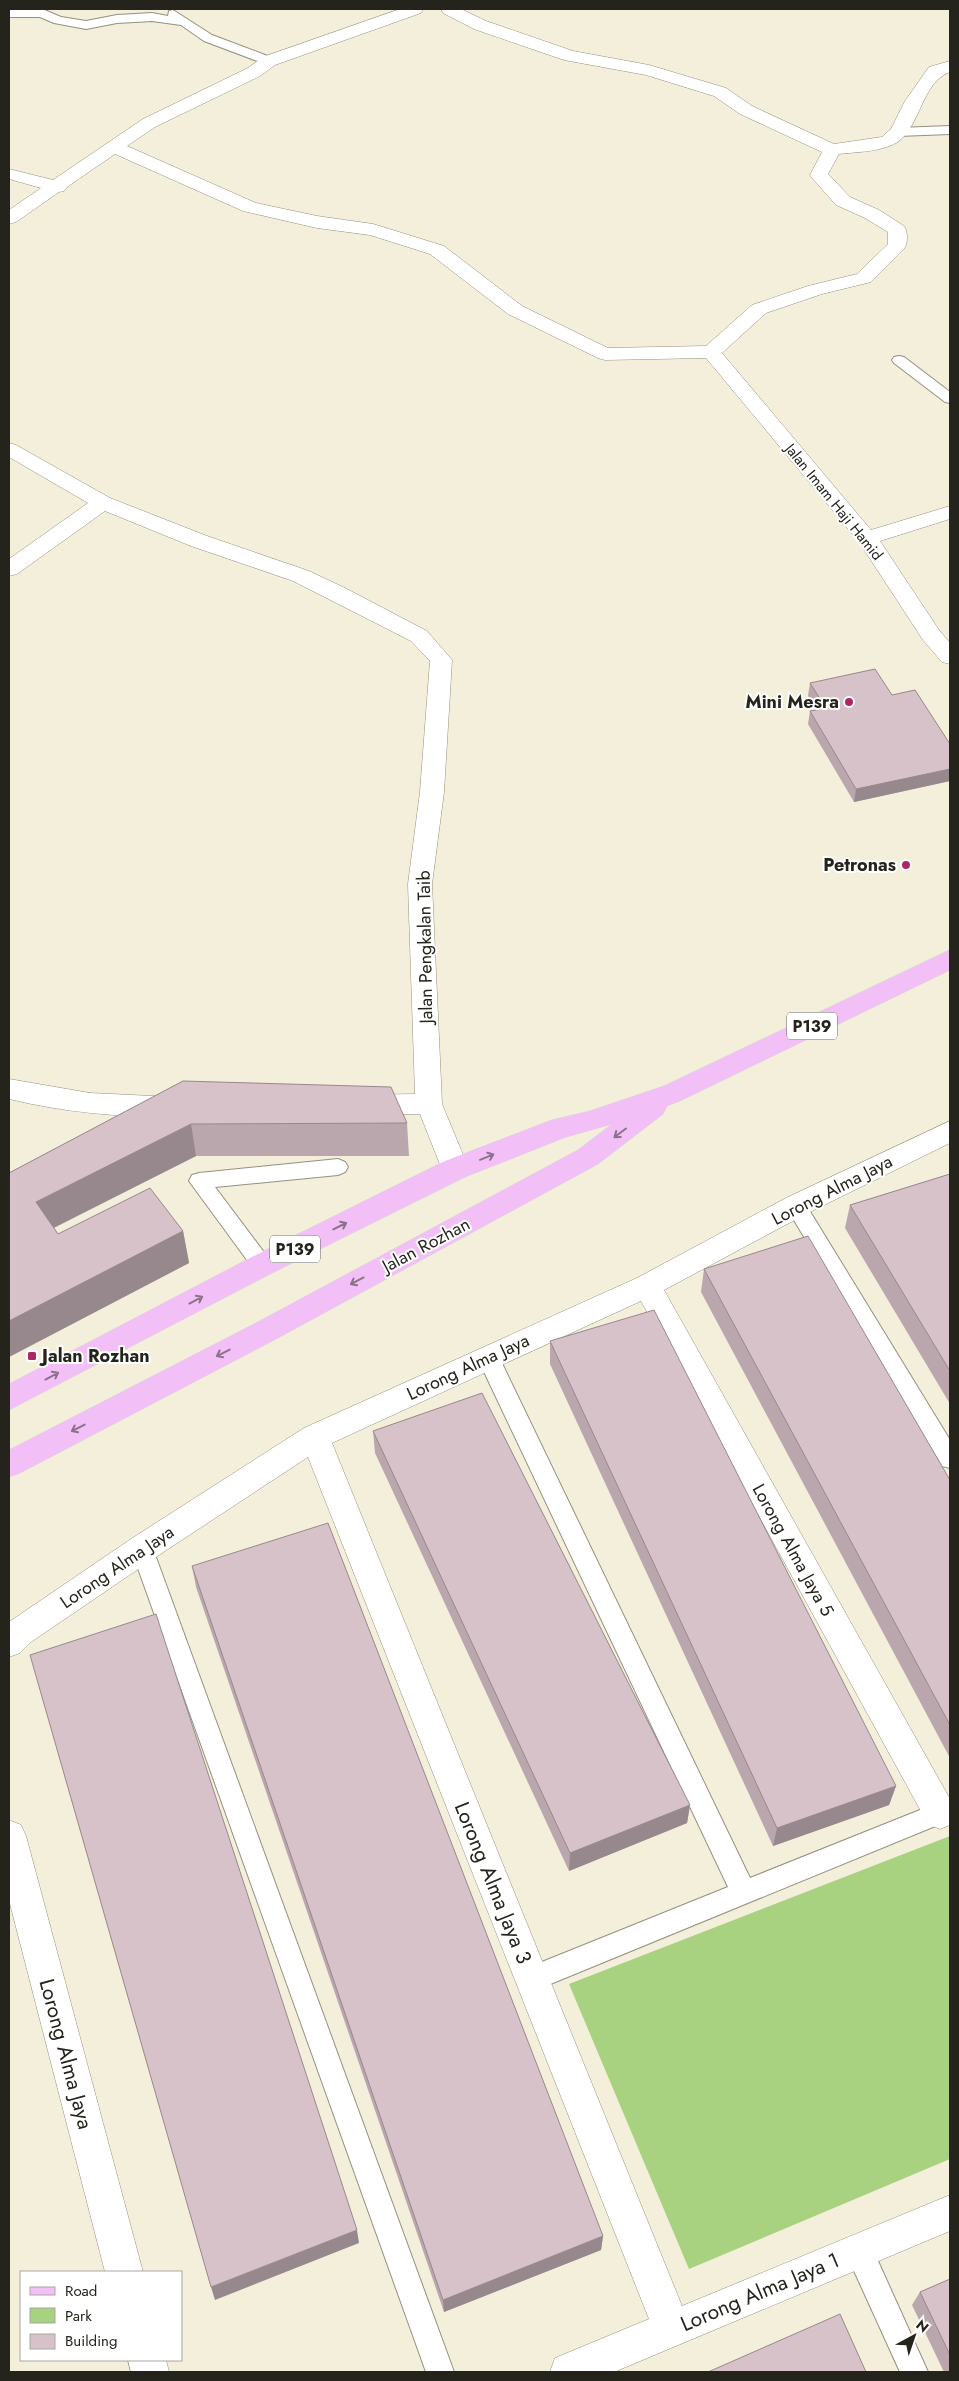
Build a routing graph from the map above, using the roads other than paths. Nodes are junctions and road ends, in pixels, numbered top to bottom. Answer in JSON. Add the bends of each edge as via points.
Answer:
{"nodes":[{"id":1,"x":172,"y":9,"type":"edge"},
{"id":2,"x":415,"y":9,"type":"edge"},
{"id":3,"x":449,"y":9,"type":"edge"},
{"id":4,"x":9,"y":13,"type":"edge"},
{"id":5,"x":184,"y":22,"type":"junction"},
{"id":6,"x":269,"y":61,"type":"junction"},
{"id":7,"x":950,"y":66,"type":"edge"},
{"id":8,"x":950,"y":130,"type":"edge"},
{"id":9,"x":898,"y":132,"type":"junction"},
{"id":10,"x":115,"y":147,"type":"junction"},
{"id":11,"x":832,"y":150,"type":"junction"},
{"id":12,"x":9,"y":174,"type":"edge"},
{"id":13,"x":58,"y":186,"type":"junction"},
{"id":14,"x":9,"y":218,"type":"edge"},
{"id":15,"x":710,"y":352,"type":"junction"},
{"id":16,"x":899,"y":360,"type":"dead end"},
{"id":17,"x":950,"y":399,"type":"edge"},
{"id":18,"x":9,"y":449,"type":"edge"},
{"id":19,"x":103,"y":504,"type":"junction"},
{"id":20,"x":950,"y":512,"type":"edge"},
{"id":21,"x":867,"y":538,"type":"junction"},
{"id":22,"x":9,"y":569,"type":"edge"},
{"id":23,"x":950,"y":657,"type":"edge"},
{"id":24,"x":950,"y":960,"type":"edge"},
{"id":25,"x":9,"y":1089,"type":"edge"},
{"id":26,"x":673,"y":1093,"type":"junction"},
{"id":27,"x":429,"y":1104,"type":"junction"},
{"id":28,"x":341,"y":1105,"type":"edge"},
{"id":29,"x":195,"y":1107,"type":"edge"},
{"id":30,"x":947,"y":1138,"type":"edge"},
{"id":31,"x":338,"y":1167,"type":"dead end"},
{"id":32,"x":455,"y":1169,"type":"junction"},
{"id":33,"x":796,"y":1206,"type":"junction"},
{"id":34,"x":262,"y":1265,"type":"junction"},
{"id":35,"x":647,"y":1286,"type":"junction"},
{"id":36,"x":488,"y":1357,"type":"junction"},
{"id":37,"x":9,"y":1398,"type":"edge"},
{"id":38,"x":315,"y":1437,"type":"junction"},
{"id":39,"x":950,"y":1459,"type":"edge"},
{"id":40,"x":9,"y":1464,"type":"edge"},
{"id":41,"x":142,"y":1548,"type":"junction"},
{"id":42,"x":9,"y":1642,"type":"edge"},
{"id":43,"x":945,"y":1811,"type":"edge"},
{"id":44,"x":9,"y":1836,"type":"edge"},
{"id":45,"x":744,"y":1893,"type":"junction"},
{"id":46,"x":531,"y":1979,"type":"junction"},
{"id":47,"x":950,"y":2213,"type":"edge"},
{"id":48,"x":859,"y":2251,"type":"junction"},
{"id":49,"x":124,"y":2271,"type":"edge"},
{"id":50,"x":672,"y":2329,"type":"junction"},
{"id":51,"x":440,"y":2372,"type":"edge"},
{"id":52,"x":569,"y":2372,"type":"edge"},
{"id":53,"x":914,"y":2372,"type":"edge"}],
"edges":[{"from":1,"to":5,"type":"lane","via":[[174,15]]},
{"from":2,"to":6,"type":"street"},
{"from":3,"to":11,"type":"street","via":[[480,25],[570,56],[650,70],[720,92],[746,110]]},
{"from":4,"to":5,"type":"lane","via":[[42,13],[58,20],[86,25],[152,17]]},
{"from":5,"to":6,"type":"lane","via":[[208,38]]},
{"from":6,"to":10,"type":"street","via":[[254,72],[149,123]]},
{"from":7,"to":9,"type":"street","via":[[935,71]]},
{"from":8,"to":9,"type":"lane"},
{"from":9,"to":11,"type":"street","via":[[887,141]]},
{"from":10,"to":13,"type":"street"},
{"from":10,"to":15,"type":"street","via":[[250,207],[373,230],[437,250],[515,310],[605,354]]},
{"from":11,"to":15,"type":"street","via":[[819,175],[842,201],[897,230],[897,245],[864,278],[815,290],[760,310]]},
{"from":12,"to":13,"type":"street"},
{"from":13,"to":14,"type":"street"},
{"from":15,"to":21,"type":"street","name":"Jalan Imam Haji Hamid"},
{"from":16,"to":17,"type":"lane"},
{"from":18,"to":19,"type":"street"},
{"from":19,"to":22,"type":"street"},
{"from":19,"to":27,"type":"street","name":"Jalan Pengkalan Taib","via":[[301,576],[419,636],[441,660],[432,792],[420,884]]},
{"from":20,"to":21,"type":"street"},
{"from":21,"to":23,"type":"street","name":"Jalan Imam Haji Hamid","via":[[931,635]]},
{"from":24,"to":26,"type":"main road","name":"Jalan Rozhan","number":"P139"},
{"from":25,"to":29,"type":"street","via":[[45,1099],[146,1108]]},
{"from":32,"to":26,"type":"main road","name":"Jalan Rozhan","number":"P139","one_way":true,"via":[[562,1127],[591,1121]]},
{"from":26,"to":40,"type":"main road","name":"Jalan Rozhan","number":"P139","one_way":true,"via":[[588,1157]]},
{"from":27,"to":28,"type":"street"},
{"from":27,"to":32,"type":"street","name":"Jalan Pengkalan Taib"},
{"from":30,"to":33,"type":"street","name":"Lorong Alma Jaya"},
{"from":31,"to":34,"type":"lane","via":[[199,1181]]},
{"from":34,"to":32,"type":"main road","name":"Jalan Rozhan","number":"P139","one_way":true},
{"from":33,"to":35,"type":"street","name":"Lorong Alma Jaya"},
{"from":33,"to":39,"type":"lane"},
{"from":37,"to":34,"type":"main road","name":"Jalan Rozhan","number":"P139","one_way":true},
{"from":35,"to":36,"type":"street","name":"Lorong Alma Jaya"},
{"from":35,"to":43,"type":"street","name":"Lorong Alma Jaya 5"},
{"from":36,"to":38,"type":"street","name":"Lorong Alma Jaya"},
{"from":36,"to":45,"type":"lane"},
{"from":38,"to":41,"type":"street","name":"Lorong Alma Jaya"},
{"from":38,"to":46,"type":"street","name":"Lorong Alma Jaya 3"},
{"from":41,"to":42,"type":"street","name":"Lorong Alma Jaya"},
{"from":41,"to":51,"type":"lane"},
{"from":43,"to":45,"type":"lane"},
{"from":44,"to":49,"type":"street","name":"Lorong Alma Jaya"},
{"from":45,"to":46,"type":"lane"},
{"from":46,"to":50,"type":"street","name":"Lorong Alma Jaya 3"},
{"from":47,"to":48,"type":"street","name":"Lorong Alma Jaya 1"},
{"from":48,"to":50,"type":"street","name":"Lorong Alma Jaya 1"},
{"from":48,"to":53,"type":"lane"},
{"from":50,"to":52,"type":"street","name":"Lorong Alma Jaya 1"}]}
